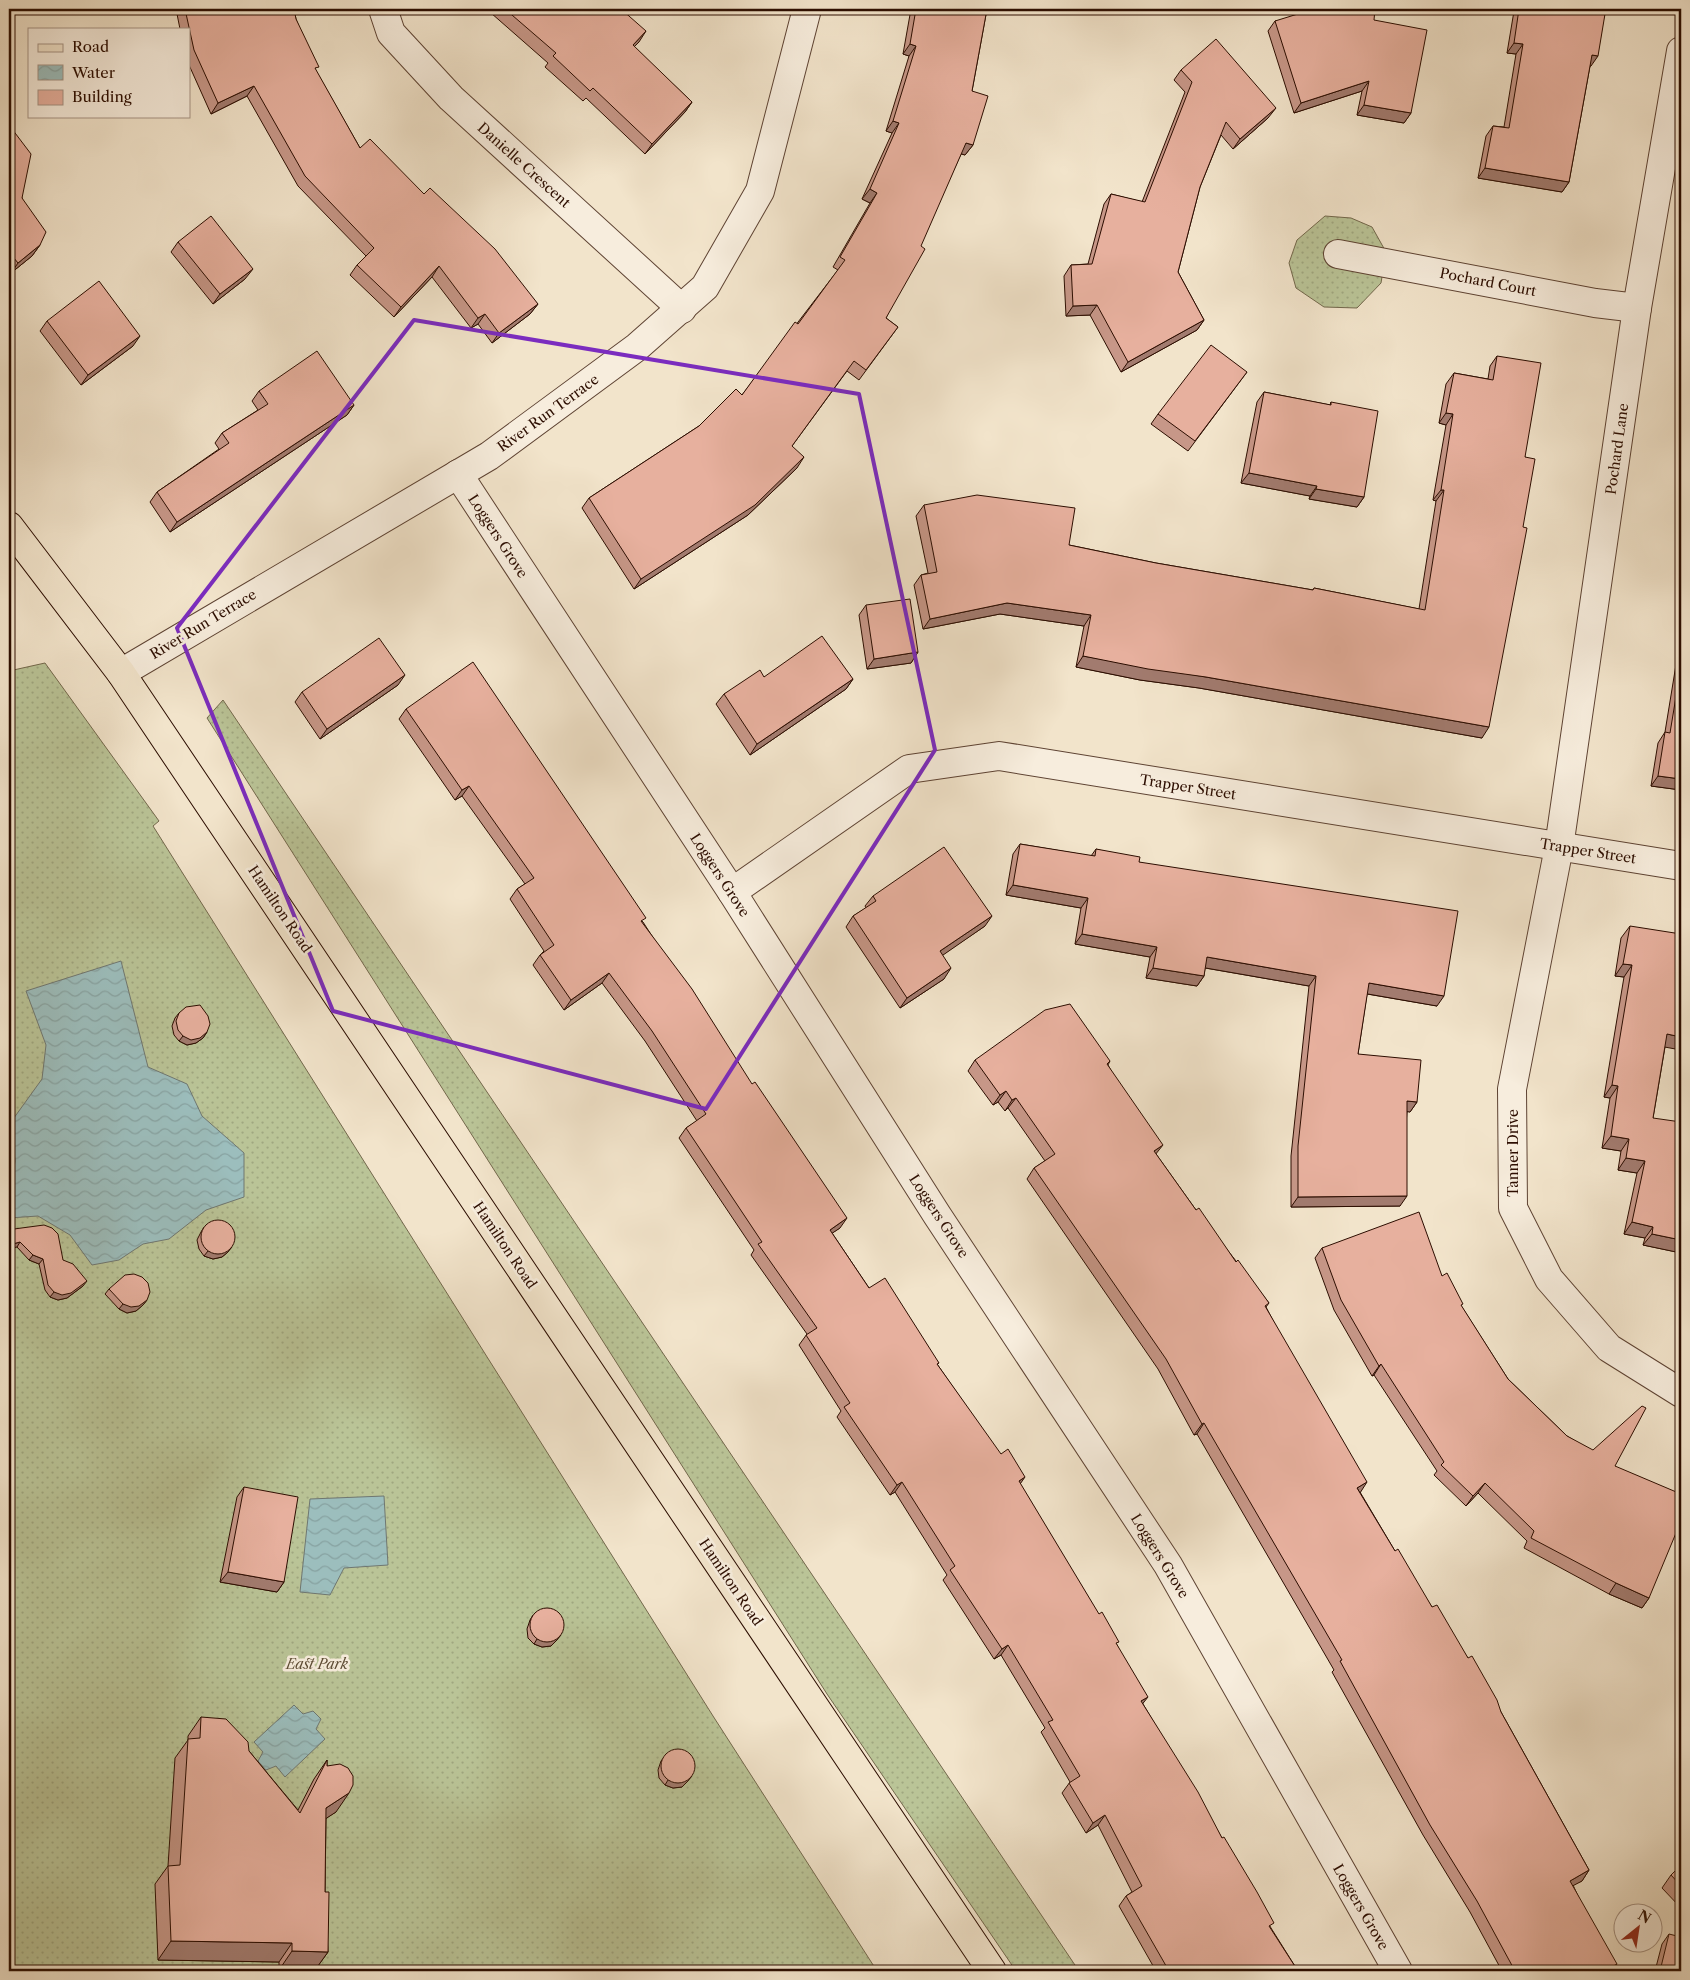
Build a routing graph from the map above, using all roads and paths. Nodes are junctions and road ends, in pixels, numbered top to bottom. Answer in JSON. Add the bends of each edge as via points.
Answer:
{"nodes":[{"id":1,"x":383,"y":9,"type":"edge"},
{"id":2,"x":807,"y":9,"type":"edge"},
{"id":3,"x":1681,"y":51,"type":"edge"},
{"id":4,"x":1338,"y":254,"type":"dead end"},
{"id":5,"x":1638,"y":308,"type":"junction"},
{"id":6,"x":682,"y":309,"type":"junction"},
{"id":7,"x":458,"y":474,"type":"junction"},
{"id":8,"x":9,"y":526,"type":"edge"},
{"id":9,"x":121,"y":672,"type":"junction"},
{"id":10,"x":1559,"y":847,"type":"junction"},
{"id":11,"x":1681,"y":866,"type":"edge"},
{"id":12,"x":732,"y":892,"type":"junction"},
{"id":13,"x":1681,"y":1392,"type":"edge"},
{"id":14,"x":992,"y":1971,"type":"edge"},
{"id":15,"x":1398,"y":1971,"type":"edge"}],
"edges":[{"from":1,"to":6,"type":"street","name":"Danielle Crescent","via":[[391,34],[451,98]]},
{"from":2,"to":6,"type":"street","name":"River Run Terrace","via":[[760,191],[706,287]]},
{"from":3,"to":5,"type":"street","name":"Pochard Lane"},
{"from":4,"to":5,"type":"street","name":"Pochard Court","via":[[1595,303]]},
{"from":5,"to":10,"type":"street","name":"Pochard Lane"},
{"from":6,"to":7,"type":"street","name":"River Run Terrace","via":[[489,456]]},
{"from":7,"to":9,"type":"street","name":"River Run Terrace"},
{"from":7,"to":12,"type":"street","name":"Loggers Grove"},
{"from":8,"to":9,"type":"main road","name":"Hamilton Road"},
{"from":9,"to":14,"type":"main road","name":"Hamilton Road"},
{"from":10,"to":11,"type":"street","name":"Trapper Street"},
{"from":10,"to":12,"type":"street","name":"Trapper Street","via":[[999,756],[909,768]]},
{"from":10,"to":13,"type":"street","name":"Tanner Drive","via":[[1512,1089],[1513,1208],[1549,1279],[1609,1348]]},
{"from":12,"to":15,"type":"street","name":"Loggers Grove","via":[[938,1216],[1168,1565]]}]}
